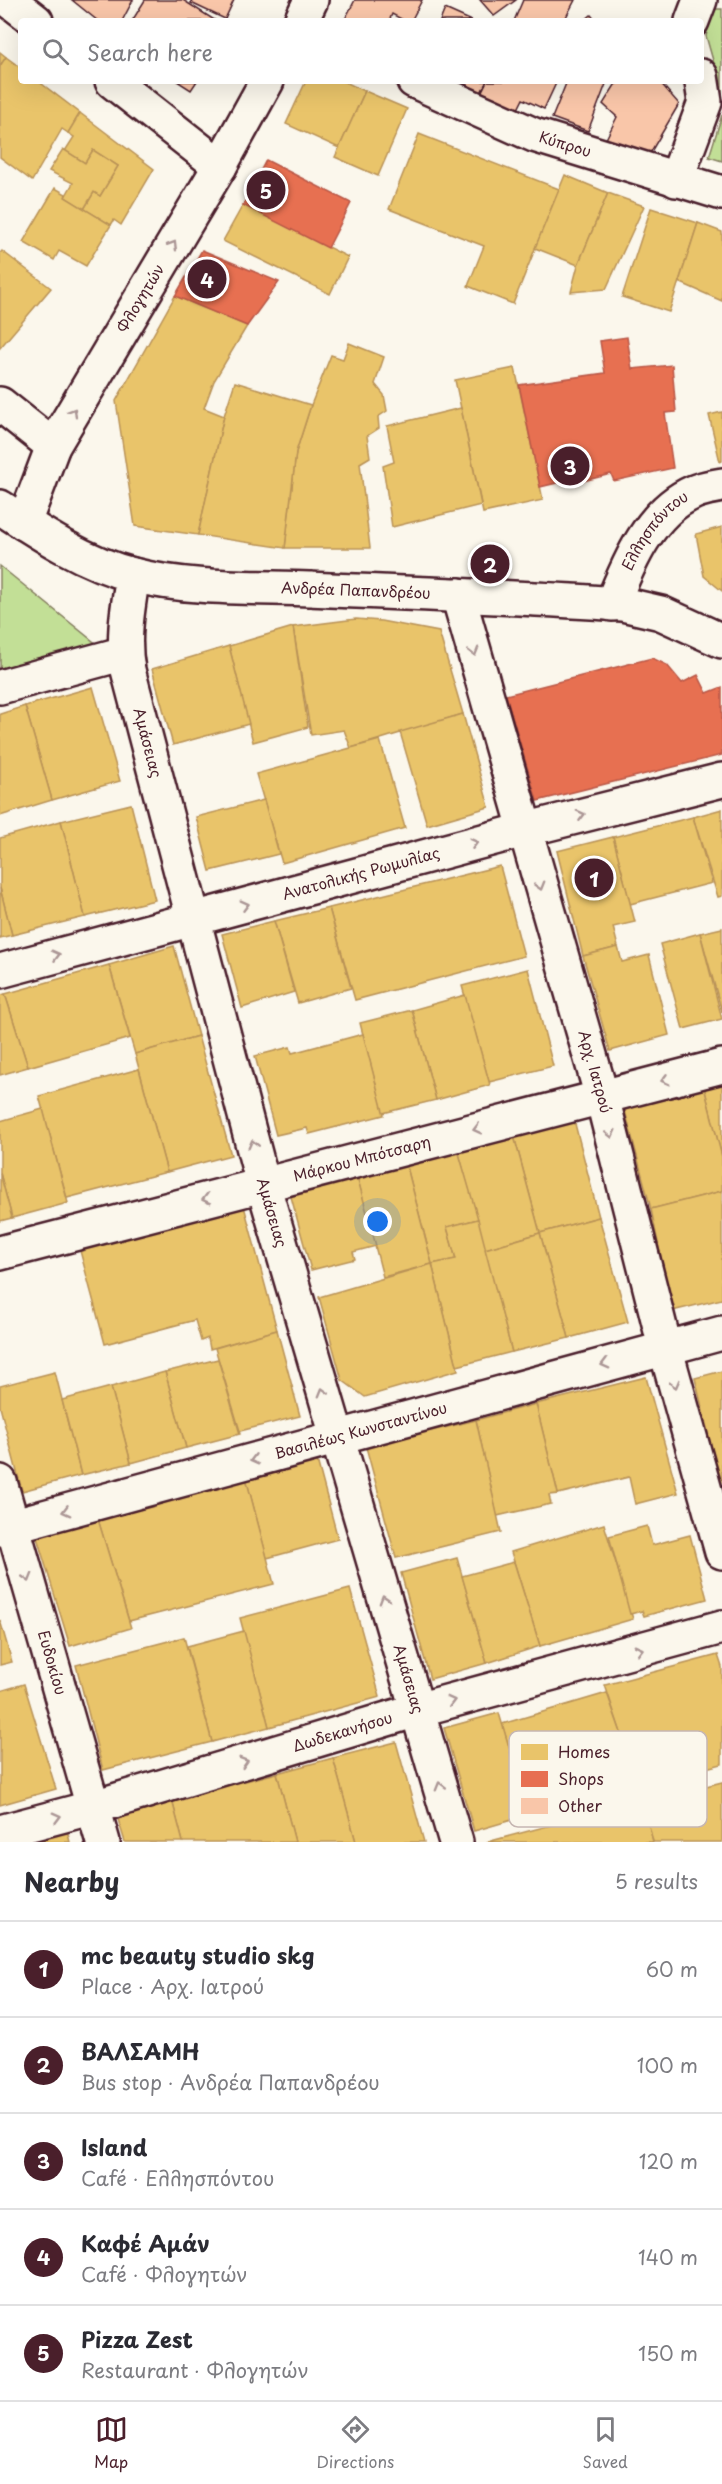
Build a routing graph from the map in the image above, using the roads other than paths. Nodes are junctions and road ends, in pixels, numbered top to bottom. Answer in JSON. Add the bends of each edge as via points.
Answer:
{"nodes":[{"id":1,"x":9,"y":0,"type":"edge"},
{"id":2,"x":311,"y":0,"type":"edge"},
{"id":3,"x":700,"y":0,"type":"edge"},
{"id":4,"x":32,"y":18,"type":"edge"},
{"id":5,"x":302,"y":18,"type":"edge"},
{"id":6,"x":693,"y":18,"type":"edge"},
{"id":7,"x":116,"y":84,"type":"edge"},
{"id":8,"x":265,"y":84,"type":"edge"},
{"id":9,"x":421,"y":84,"type":"edge"},
{"id":10,"x":702,"y":84,"type":"edge"},
{"id":11,"x":220,"y":166,"type":"junction"},
{"id":12,"x":676,"y":180,"type":"junction"},
{"id":13,"x":722,"y":193,"type":"edge"},
{"id":14,"x":0,"y":404,"type":"edge"},
{"id":15,"x":53,"y":446,"type":"junction"},
{"id":16,"x":722,"y":485,"type":"edge"},
{"id":17,"x":12,"y":515,"type":"edge"},
{"id":18,"x":133,"y":575,"type":"junction"},
{"id":19,"x":458,"y":595,"type":"junction"},
{"id":20,"x":612,"y":604,"type":"junction"},
{"id":21,"x":722,"y":641,"type":"edge"},
{"id":22,"x":125,"y":653,"type":"junction"},
{"id":23,"x":0,"y":687,"type":"edge"},
{"id":24,"x":722,"y":780,"type":"edge"},
{"id":25,"x":524,"y":830,"type":"junction"},
{"id":26,"x":195,"y":918,"type":"junction"},
{"id":27,"x":0,"y":971,"type":"edge"},
{"id":28,"x":722,"y":1066,"type":"edge"},
{"id":29,"x":602,"y":1097,"type":"junction"},
{"id":30,"x":263,"y":1184,"type":"junction"},
{"id":31,"x":0,"y":1253,"type":"edge"},
{"id":32,"x":722,"y":1333,"type":"edge"},
{"id":33,"x":665,"y":1347,"type":"junction"},
{"id":34,"x":336,"y":1437,"type":"junction"},
{"id":35,"x":0,"y":1482,"type":"edge"},
{"id":36,"x":6,"y":1527,"type":"edge"},
{"id":37,"x":722,"y":1552,"type":"edge"},
{"id":38,"x":722,"y":1627,"type":"edge"},
{"id":39,"x":417,"y":1710,"type":"junction"},
{"id":40,"x":94,"y":1807,"type":"junction"},
{"id":41,"x":0,"y":1832,"type":"edge"},
{"id":42,"x":103,"y":1842,"type":"edge"},
{"id":43,"x":456,"y":1842,"type":"edge"}],
"edges":[{"from":1,"to":4,"type":"street"},
{"from":2,"to":5,"type":"street"},
{"from":3,"to":6,"type":"street"},
{"from":7,"to":11,"type":"street"},
{"from":8,"to":11,"type":"street","name":"Φλογητών"},
{"from":9,"to":12,"type":"street","name":"Κύπρου","via":[[534,135]]},
{"from":10,"to":12,"type":"street","via":[[705,102]]},
{"from":15,"to":11,"type":"street","name":"Φλογητών","one_way":true},
{"from":12,"to":13,"type":"street","name":"Κύπρου"},
{"from":14,"to":15,"type":"street"},
{"from":15,"to":17,"type":"street","name":"Φλογητών"},
{"from":16,"to":20,"type":"street","name":"Ελλησπόντου","via":[[694,492],[659,519],[630,562]]},
{"from":17,"to":18,"type":"street","name":"Ανδρέα Παπανδρέου","via":[[90,560]]},
{"from":18,"to":19,"type":"street","name":"Ανδρέα Παπανδρέου","via":[[221,585]]},
{"from":18,"to":22,"type":"street","name":"Αμάσειας"},
{"from":19,"to":20,"type":"street","name":"Ανδρέα Παπανδρέου"},
{"from":19,"to":25,"type":"street","name":"Αρχ. Ιατρού","one_way":true},
{"from":20,"to":21,"type":"street","name":"Ανδρέα Παπανδρέου","via":[[661,613]]},
{"from":22,"to":23,"type":"street"},
{"from":22,"to":26,"type":"street","name":"Αμάσειας"},
{"from":25,"to":24,"type":"street","name":"Ανατολικής Ρωμυλίας","one_way":true},
{"from":26,"to":25,"type":"street","name":"Ανατολικής Ρωμυλίας","one_way":true},
{"from":25,"to":29,"type":"street","name":"Αρχ. Ιατρού","one_way":true},
{"from":27,"to":26,"type":"street","name":"Ανατολικής Ρωμυλίας","one_way":true},
{"from":30,"to":26,"type":"street","name":"Αμάσειας","one_way":true},
{"from":28,"to":29,"type":"street","name":"Μάρκου Μπότσαρη","one_way":true},
{"from":29,"to":30,"type":"street","name":"Μάρκου Μπότσαρη","one_way":true},
{"from":29,"to":33,"type":"street","name":"Αρχ. Ιατρού","one_way":true},
{"from":30,"to":31,"type":"street","name":"Μάρκου Μπότσαρη","one_way":true},
{"from":34,"to":30,"type":"street","name":"Αμάσειας","one_way":true},
{"from":32,"to":33,"type":"street","name":"Βασιλέως Κωνσταντίνου"},
{"from":33,"to":34,"type":"street","name":"Βασιλέως Κωνσταντίνου","one_way":true},
{"from":33,"to":37,"type":"street","name":"Αρχ. Ιατρού","one_way":true},
{"from":34,"to":36,"type":"street","name":"Βασιλέως Κωνσταντίνου","one_way":true},
{"from":39,"to":34,"type":"street","name":"Αμάσειας","one_way":true},
{"from":35,"to":36,"type":"street","name":"Ευδοκίου"},
{"from":36,"to":40,"type":"street","name":"Ευδοκίου","one_way":true},
{"from":39,"to":38,"type":"street","name":"Δωδεκανήσου","one_way":true},
{"from":40,"to":39,"type":"street","name":"Δωδεκανήσου","one_way":true},
{"from":43,"to":39,"type":"street","name":"Αμάσειας","one_way":true},
{"from":41,"to":40,"type":"street","name":"Δωδεκανήσου","one_way":true},
{"from":40,"to":42,"type":"street","name":"Ευδοκίου"}]}
